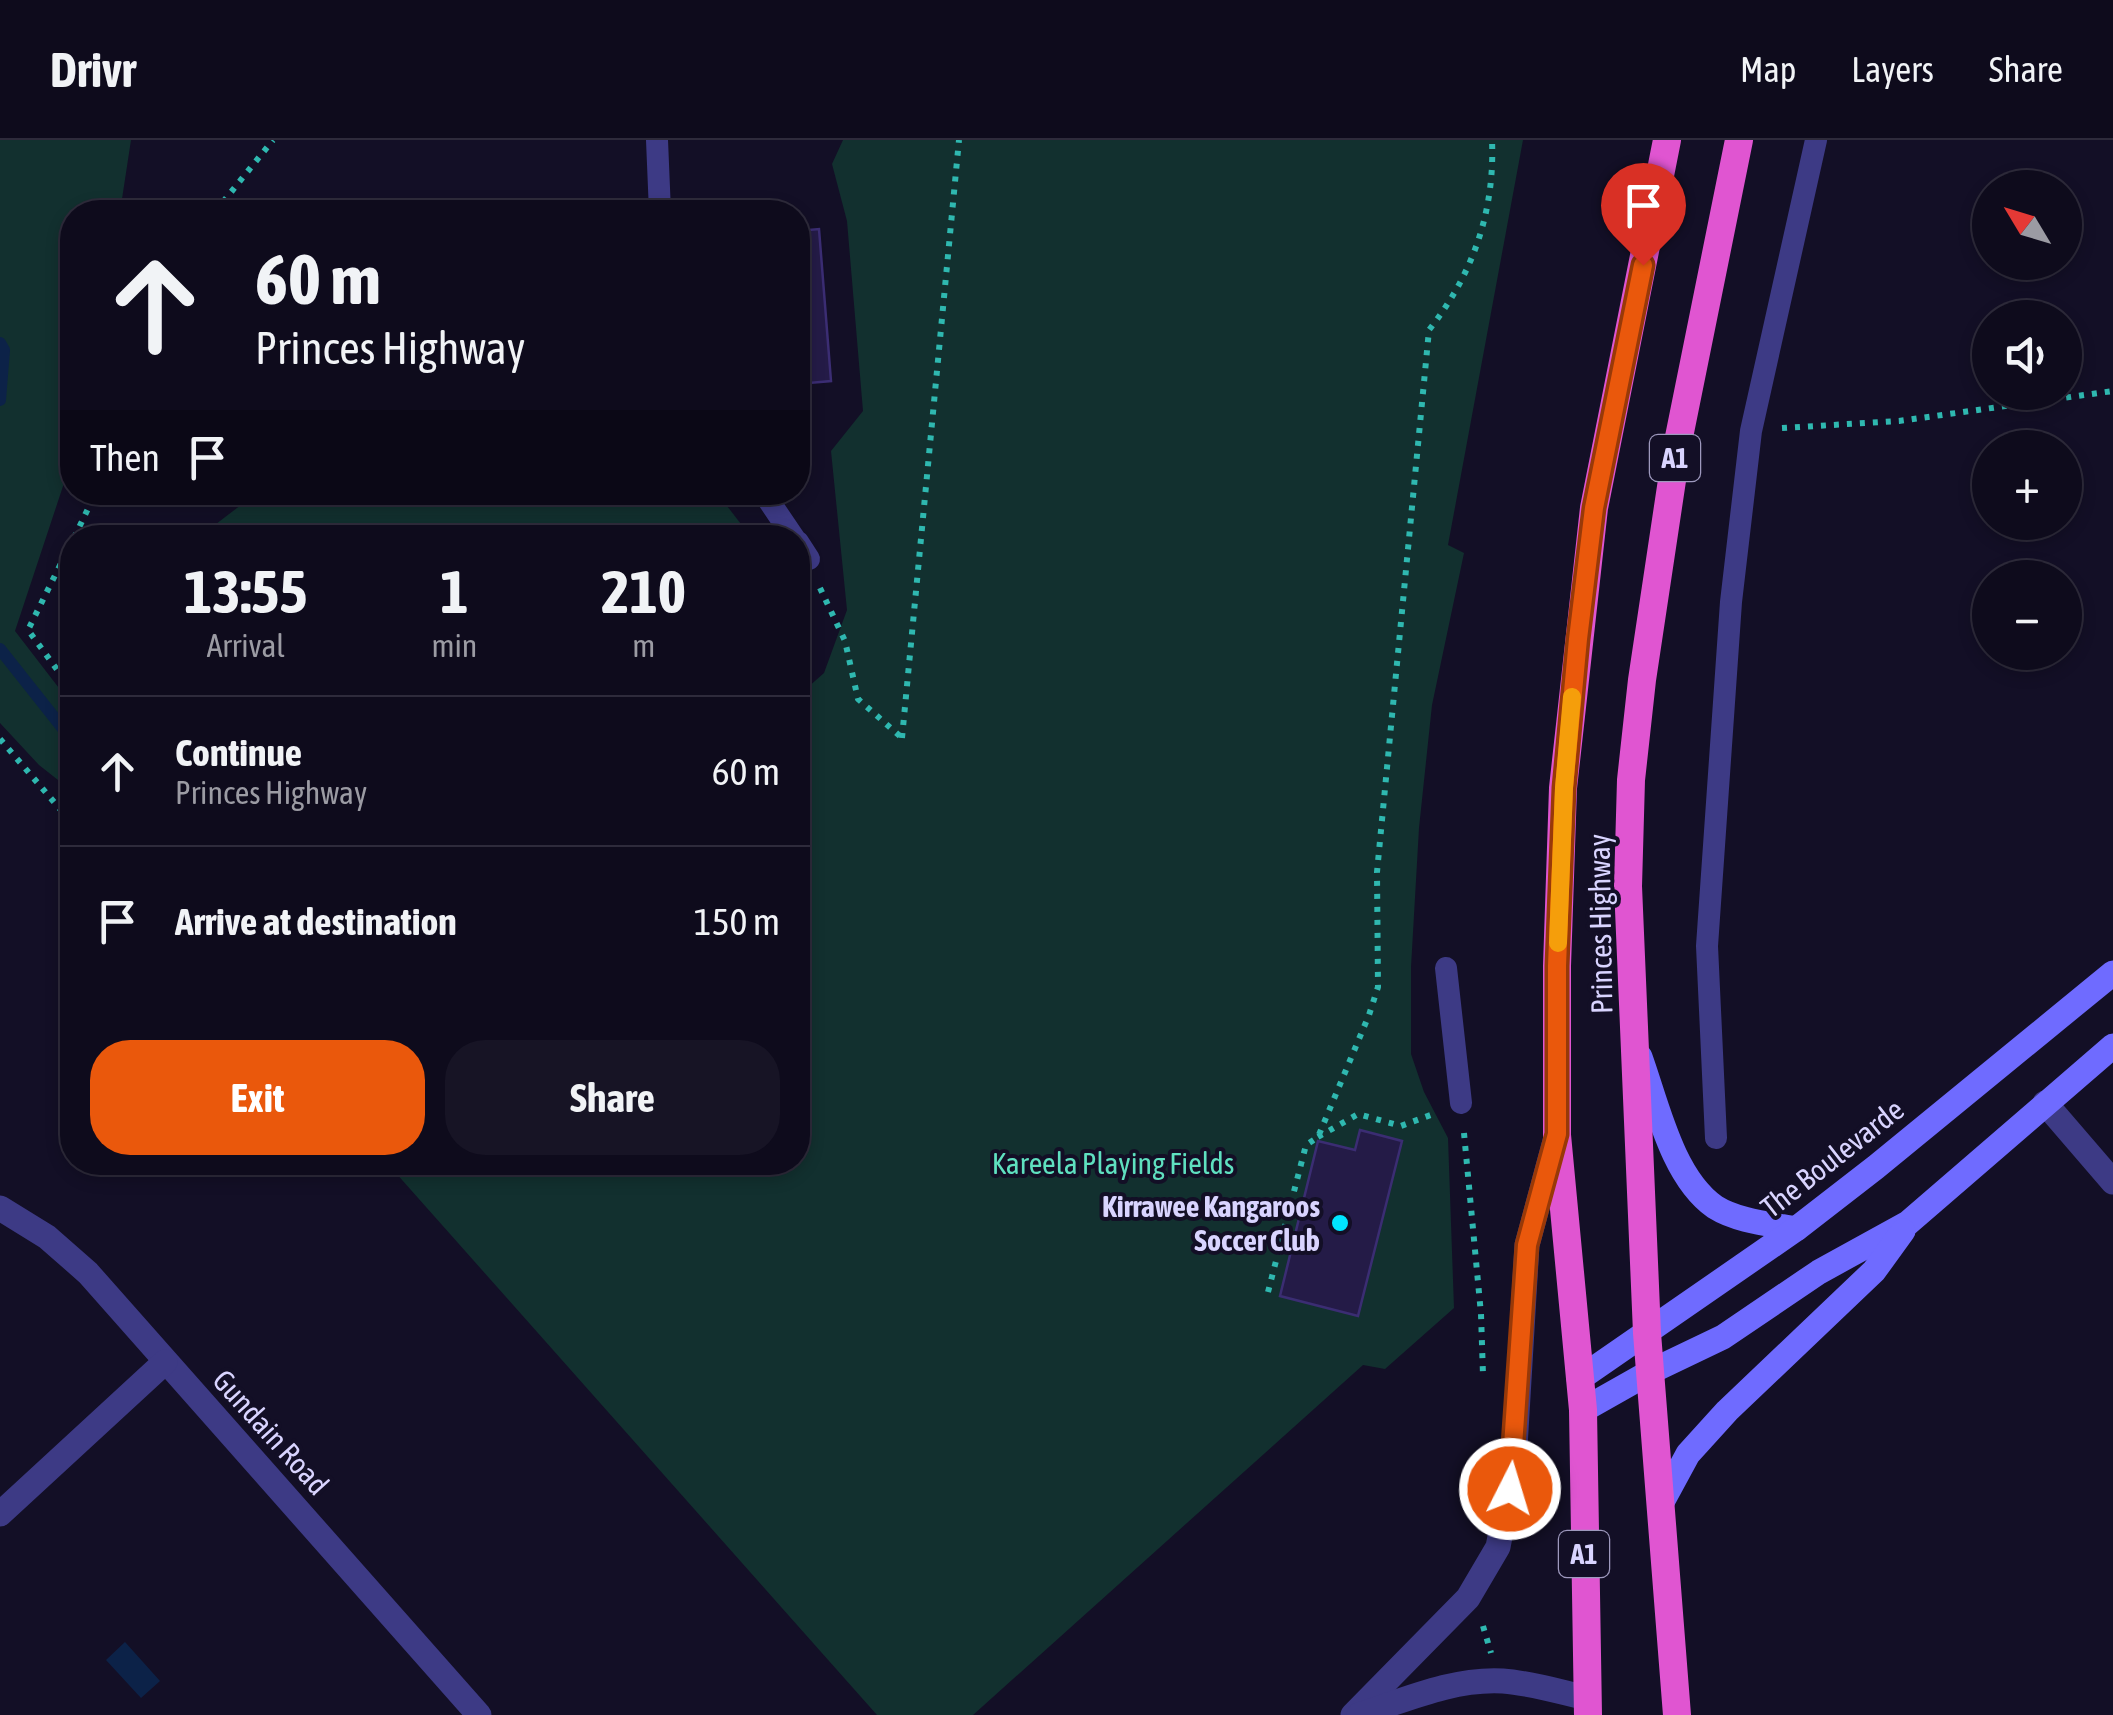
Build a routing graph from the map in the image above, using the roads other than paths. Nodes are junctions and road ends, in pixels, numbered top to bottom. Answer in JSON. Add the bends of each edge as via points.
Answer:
{"nodes":[{"id":1,"x":656,"y":140,"type":"edge"},
{"id":2,"x":1668,"y":140,"type":"edge"},
{"id":3,"x":1738,"y":140,"type":"edge"},
{"id":4,"x":1816,"y":140,"type":"edge"},
{"id":5,"x":659,"y":200,"type":"edge"},
{"id":6,"x":1446,"y":968,"type":"dead end"},
{"id":7,"x":2113,"y":973,"type":"edge"},
{"id":8,"x":1635,"y":1044,"type":"junction"},
{"id":9,"x":2113,"y":1046,"type":"edge"},
{"id":10,"x":1461,"y":1103,"type":"road end"},
{"id":11,"x":2046,"y":1103,"type":"junction"},
{"id":12,"x":1557,"y":1134,"type":"junction"},
{"id":13,"x":1716,"y":1138,"type":"dead end"},
{"id":14,"x":2113,"y":1182,"type":"edge"},
{"id":15,"x":0,"y":1208,"type":"edge"},
{"id":16,"x":1908,"y":1223,"type":"junction"},
{"id":17,"x":1796,"y":1229,"type":"junction"},
{"id":18,"x":1648,"y":1334,"type":"junction"},
{"id":19,"x":165,"y":1362,"type":"junction"},
{"id":20,"x":1652,"y":1371,"type":"junction"},
{"id":21,"x":1580,"y":1379,"type":"junction"},
{"id":22,"x":1583,"y":1410,"type":"junction"},
{"id":23,"x":1662,"y":1502,"type":"junction"},
{"id":24,"x":0,"y":1514,"type":"edge"},
{"id":25,"x":1588,"y":1706,"type":"edge"},
{"id":26,"x":479,"y":1715,"type":"edge"},
{"id":27,"x":1356,"y":1715,"type":"edge"},
{"id":28,"x":1677,"y":1715,"type":"edge"}],
"edges":[{"from":1,"to":5,"type":"lane"},
{"from":2,"to":12,"type":"highway","name":"Princes Highway","number":"A1","via":[[1594,508],[1578,639],[1564,788]]},
{"from":3,"to":8,"type":"highway","name":"Princes Highway","number":"A1","via":[[1677,448],[1642,680],[1628,886]]},
{"from":4,"to":13,"type":"lane","via":[[1751,430],[1731,602],[1707,946]]},
{"from":6,"to":10,"type":"lane"},
{"from":7,"to":17,"type":"main road","name":"The Boulevarde"},
{"from":8,"to":17,"type":"main road","via":[[1684,1176],[1717,1208]]},
{"from":8,"to":18,"type":"highway","name":"Princes Highway","number":"A1"},
{"from":9,"to":11,"type":"main road"},
{"from":11,"to":14,"type":"street"},
{"from":11,"to":16,"type":"main road"},
{"from":12,"to":21,"type":"highway","name":"Princes Highway","number":"A1"},
{"from":12,"to":27,"type":"street","via":[[1527,1245],[1514,1464],[1498,1547],[1468,1598]]},
{"from":15,"to":19,"type":"street","name":"Gundain Road","via":[[47,1236],[88,1273]]},
{"from":16,"to":20,"type":"main road","via":[[1819,1272],[1723,1338]]},
{"from":16,"to":23,"type":"main road","via":[[1874,1271],[1688,1454]]},
{"from":17,"to":18,"type":"main road","name":"The Boulevarde"},
{"from":18,"to":20,"type":"highway","name":"Princes Highway","number":"A1"},
{"from":18,"to":21,"type":"main road","name":"The Boulevarde"},
{"from":19,"to":24,"type":"street"},
{"from":19,"to":26,"type":"street","name":"Gundain Road"},
{"from":20,"to":22,"type":"main road"},
{"from":20,"to":23,"type":"highway","name":"Princes Highway","number":"A1"},
{"from":21,"to":22,"type":"highway","name":"Princes Highway","number":"A1"},
{"from":22,"to":25,"type":"highway","name":"Princes Highway","number":"A1"},
{"from":23,"to":28,"type":"highway","name":"Princes Highway","number":"A1"},
{"from":25,"to":27,"type":"street","via":[[1504,1681],[1472,1682]]}]}
